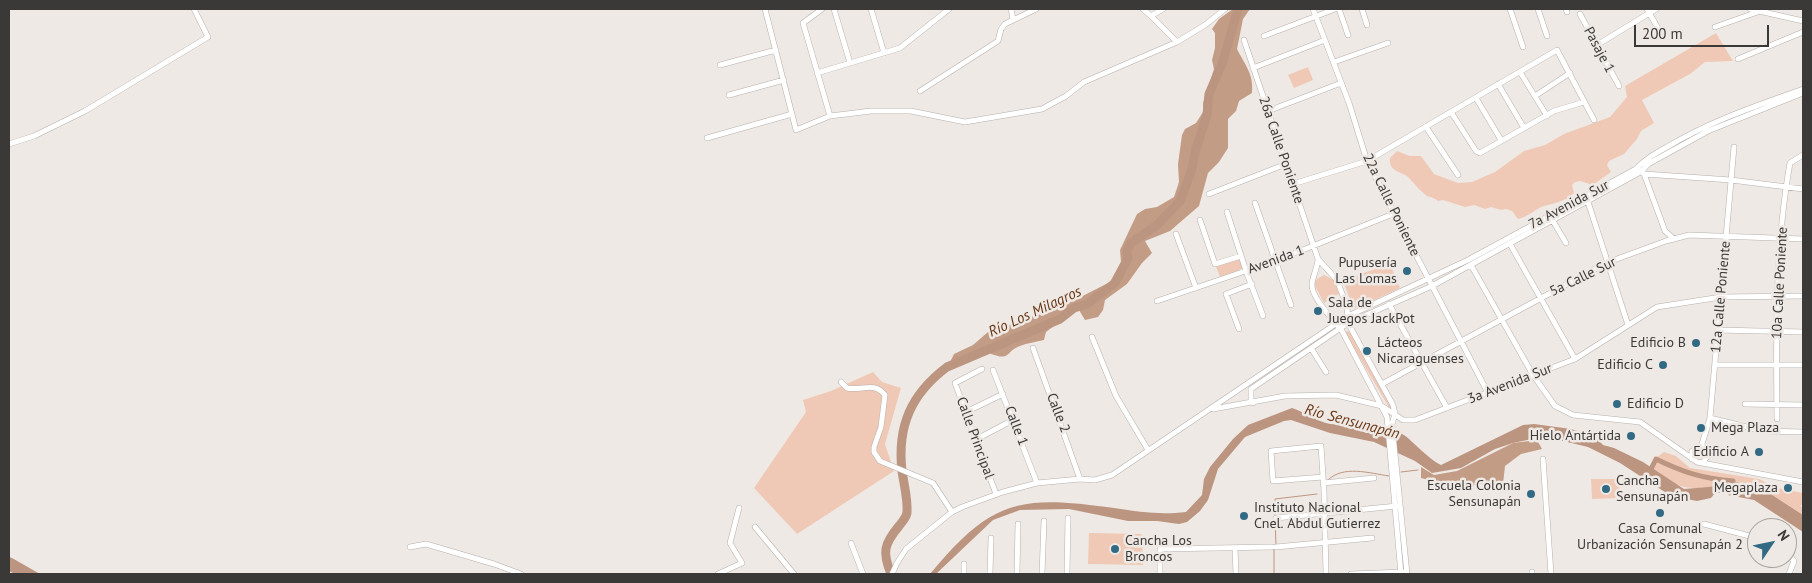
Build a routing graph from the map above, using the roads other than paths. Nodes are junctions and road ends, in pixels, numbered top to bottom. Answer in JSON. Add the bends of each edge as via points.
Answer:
{"nodes":[{"id":1,"x":194,"y":9,"type":"edge"},
{"id":2,"x":765,"y":9,"type":"edge"},
{"id":3,"x":822,"y":9,"type":"edge"},
{"id":4,"x":834,"y":9,"type":"edge"},
{"id":5,"x":871,"y":9,"type":"edge"},
{"id":6,"x":949,"y":9,"type":"edge"},
{"id":7,"x":1011,"y":9,"type":"edge"},
{"id":8,"x":1036,"y":9,"type":"edge"},
{"id":9,"x":1144,"y":9,"type":"edge"},
{"id":10,"x":1163,"y":9,"type":"edge"},
{"id":11,"x":1225,"y":9,"type":"edge"},
{"id":12,"x":1313,"y":9,"type":"edge"},
{"id":13,"x":1337,"y":9,"type":"edge"},
{"id":14,"x":1362,"y":9,"type":"edge"},
{"id":15,"x":1510,"y":9,"type":"edge"},
{"id":16,"x":1538,"y":9,"type":"edge"},
{"id":17,"x":1656,"y":9,"type":"edge"},
{"id":18,"x":1750,"y":9,"type":"edge"},
{"id":19,"x":1766,"y":9,"type":"edge"},
{"id":20,"x":1648,"y":11,"type":"edge"},
{"id":21,"x":1759,"y":11,"type":"junction"},
{"id":22,"x":1580,"y":14,"type":"dead end"},
{"id":23,"x":1316,"y":15,"type":"junction"},
{"id":24,"x":1151,"y":16,"type":"junction"},
{"id":25,"x":1013,"y":18,"type":"junction"},
{"id":26,"x":1803,"y":21,"type":"edge"},
{"id":27,"x":1367,"y":25,"type":"dead end"},
{"id":28,"x":1715,"y":28,"type":"dead end"},
{"id":29,"x":1659,"y":30,"type":"dead end"},
{"id":30,"x":1803,"y":32,"type":"edge"},
{"id":31,"x":1348,"y":35,"type":"dead end"},
{"id":32,"x":1264,"y":36,"type":"dead end"},
{"id":33,"x":1547,"y":36,"type":"dead end"},
{"id":34,"x":1244,"y":40,"type":"dead end"},
{"id":35,"x":1325,"y":40,"type":"junction"},
{"id":36,"x":1177,"y":42,"type":"junction"},
{"id":37,"x":1388,"y":42,"type":"dead end"},
{"id":38,"x":1597,"y":45,"type":"junction"},
{"id":39,"x":1523,"y":47,"type":"dead end"},
{"id":40,"x":776,"y":50,"type":"junction"},
{"id":41,"x":884,"y":53,"type":"junction"},
{"id":42,"x":1738,"y":59,"type":"dead end"},
{"id":43,"x":1334,"y":62,"type":"junction"},
{"id":44,"x":850,"y":63,"type":"junction"},
{"id":45,"x":720,"y":65,"type":"dead end"},
{"id":46,"x":1254,"y":68,"type":"junction"},
{"id":47,"x":817,"y":72,"type":"junction"},
{"id":48,"x":1520,"y":72,"type":"junction"},
{"id":49,"x":1570,"y":73,"type":"junction"},
{"id":50,"x":784,"y":80,"type":"junction"},
{"id":51,"x":1342,"y":83,"type":"junction"},
{"id":52,"x":1498,"y":84,"type":"junction"},
{"id":53,"x":1619,"y":86,"type":"dead end"},
{"id":54,"x":1803,"y":89,"type":"edge"},
{"id":55,"x":920,"y":91,"type":"dead end"},
{"id":56,"x":1803,"y":93,"type":"edge"},
{"id":57,"x":728,"y":95,"type":"dead end"},
{"id":58,"x":1535,"y":96,"type":"junction"},
{"id":59,"x":1476,"y":98,"type":"junction"},
{"id":60,"x":1584,"y":102,"type":"junction"},
{"id":61,"x":1268,"y":111,"type":"junction"},
{"id":62,"x":1451,"y":112,"type":"junction"},
{"id":63,"x":792,"y":114,"type":"junction"},
{"id":64,"x":830,"y":116,"type":"junction"},
{"id":65,"x":1547,"y":116,"type":"junction"},
{"id":66,"x":1594,"y":120,"type":"dead end"},
{"id":67,"x":1426,"y":127,"type":"junction"},
{"id":68,"x":1524,"y":128,"type":"junction"},
{"id":69,"x":707,"y":138,"type":"dead end"},
{"id":70,"x":1501,"y":140,"type":"junction"},
{"id":71,"x":9,"y":144,"type":"edge"},
{"id":72,"x":1734,"y":147,"type":"dead end"},
{"id":73,"x":1803,"y":155,"type":"edge"},
{"id":74,"x":1367,"y":161,"type":"junction"},
{"id":75,"x":1286,"y":164,"type":"junction"},
{"id":76,"x":1640,"y":171,"type":"junction"},
{"id":77,"x":1458,"y":175,"type":"dead end"},
{"id":78,"x":1732,"y":180,"type":"junction"},
{"id":79,"x":1293,"y":184,"type":"junction"},
{"id":80,"x":1786,"y":187,"type":"junction"},
{"id":81,"x":1803,"y":189,"type":"edge"},
{"id":82,"x":1209,"y":194,"type":"dead end"},
{"id":83,"x":1588,"y":202,"type":"junction"},
{"id":84,"x":1255,"y":203,"type":"dead end"},
{"id":85,"x":1227,"y":212,"type":"dead end"},
{"id":86,"x":1393,"y":214,"type":"junction"},
{"id":87,"x":1200,"y":220,"type":"dead end"},
{"id":88,"x":1553,"y":221,"type":"junction"},
{"id":89,"x":1176,"y":234,"type":"dead end"},
{"id":90,"x":1726,"y":236,"type":"junction"},
{"id":91,"x":1782,"y":238,"type":"junction"},
{"id":92,"x":1674,"y":239,"type":"junction"},
{"id":93,"x":1803,"y":239,"type":"edge"},
{"id":94,"x":1566,"y":243,"type":"dead end"},
{"id":95,"x":1510,"y":244,"type":"junction"},
{"id":96,"x":1314,"y":246,"type":"junction"},
{"id":97,"x":1241,"y":256,"type":"junction"},
{"id":98,"x":1318,"y":259,"type":"junction"},
{"id":99,"x":1275,"y":261,"type":"junction"},
{"id":100,"x":1606,"y":263,"type":"junction"},
{"id":101,"x":1471,"y":265,"type":"junction"},
{"id":102,"x":1246,"y":271,"type":"junction"},
{"id":103,"x":1327,"y":271,"type":"junction"},
{"id":104,"x":1314,"y":278,"type":"junction"},
{"id":105,"x":1428,"y":280,"type":"junction"},
{"id":106,"x":1252,"y":284,"type":"junction"},
{"id":107,"x":1432,"y":286,"type":"junction"},
{"id":108,"x":1196,"y":288,"type":"junction"},
{"id":109,"x":1778,"y":296,"type":"junction"},
{"id":110,"x":1803,"y":296,"type":"edge"},
{"id":111,"x":1721,"y":297,"type":"junction"},
{"id":112,"x":1542,"y":298,"type":"junction"},
{"id":113,"x":1158,"y":301,"type":"dead end"},
{"id":114,"x":1389,"y":304,"type":"junction"},
{"id":115,"x":1291,"y":305,"type":"dead end"},
{"id":116,"x":1263,"y":316,"type":"dead end"},
{"id":117,"x":1347,"y":320,"type":"junction"},
{"id":118,"x":1501,"y":320,"type":"junction"},
{"id":119,"x":1628,"y":325,"type":"junction"},
{"id":120,"x":1339,"y":326,"type":"junction"},
{"id":121,"x":1239,"y":329,"type":"dead end"},
{"id":122,"x":1718,"y":330,"type":"junction"},
{"id":123,"x":1775,"y":331,"type":"junction"},
{"id":124,"x":1803,"y":332,"type":"edge"},
{"id":125,"x":1092,"y":337,"type":"dead end"},
{"id":126,"x":1462,"y":343,"type":"junction"},
{"id":127,"x":1033,"y":348,"type":"dead end"},
{"id":128,"x":1311,"y":348,"type":"junction"},
{"id":129,"x":1575,"y":359,"type":"junction"},
{"id":130,"x":1422,"y":364,"type":"junction"},
{"id":131,"x":1715,"y":364,"type":"junction"},
{"id":132,"x":1777,"y":365,"type":"junction"},
{"id":133,"x":1803,"y":366,"type":"edge"},
{"id":134,"x":982,"y":369,"type":"dead end"},
{"id":135,"x":993,"y":370,"type":"dead end"},
{"id":136,"x":1326,"y":372,"type":"dead end"},
{"id":137,"x":1533,"y":375,"type":"junction"},
{"id":138,"x":841,"y":382,"type":"dead end"},
{"id":139,"x":1382,"y":384,"type":"junction"},
{"id":140,"x":1245,"y":386,"type":"junction"},
{"id":141,"x":1252,"y":389,"type":"junction"},
{"id":142,"x":1488,"y":393,"type":"junction"},
{"id":143,"x":1004,"y":394,"type":"junction"},
{"id":144,"x":1254,"y":403,"type":"junction"},
{"id":145,"x":1745,"y":404,"type":"dead end"},
{"id":146,"x":1777,"y":405,"type":"junction"},
{"id":147,"x":1803,"y":405,"type":"edge"},
{"id":148,"x":1382,"y":406,"type":"junction"},
{"id":149,"x":1447,"y":408,"type":"junction"},
{"id":150,"x":1210,"y":410,"type":"junction"},
{"id":151,"x":966,"y":412,"type":"junction"},
{"id":152,"x":1395,"y":414,"type":"junction"},
{"id":153,"x":1710,"y":418,"type":"junction"},
{"id":154,"x":1777,"y":419,"type":"dead end"},
{"id":155,"x":1013,"y":420,"type":"junction"},
{"id":156,"x":1803,"y":432,"type":"edge"},
{"id":157,"x":975,"y":440,"type":"junction"},
{"id":158,"x":1702,"y":447,"type":"junction"},
{"id":159,"x":1148,"y":450,"type":"junction"},
{"id":160,"x":1544,"y":459,"type":"dead end"},
{"id":161,"x":1692,"y":459,"type":"junction"},
{"id":162,"x":1702,"y":463,"type":"junction"},
{"id":163,"x":1394,"y":467,"type":"junction"},
{"id":164,"x":1080,"y":478,"type":"junction"},
{"id":165,"x":1374,"y":478,"type":"dead end"},
{"id":166,"x":1323,"y":480,"type":"junction"},
{"id":167,"x":1803,"y":482,"type":"edge"},
{"id":168,"x":1037,"y":483,"type":"junction"},
{"id":169,"x":996,"y":494,"type":"junction"},
{"id":170,"x":1398,"y":506,"type":"junction"},
{"id":171,"x":739,"y":508,"type":"dead end"},
{"id":172,"x":952,"y":512,"type":"junction"},
{"id":173,"x":1324,"y":514,"type":"junction"},
{"id":174,"x":1068,"y":518,"type":"dead end"},
{"id":175,"x":1276,"y":518,"type":"dead end"},
{"id":176,"x":1044,"y":521,"type":"dead end"},
{"id":177,"x":1018,"y":524,"type":"dead end"},
{"id":178,"x":1704,"y":524,"type":"dead end"},
{"id":179,"x":755,"y":527,"type":"dead end"},
{"id":180,"x":1747,"y":535,"type":"edge"},
{"id":181,"x":991,"y":538,"type":"dead end"},
{"id":182,"x":1372,"y":538,"type":"dead end"},
{"id":183,"x":851,"y":543,"type":"dead end"},
{"id":184,"x":1324,"y":544,"type":"junction"},
{"id":185,"x":410,"y":547,"type":"dead end"},
{"id":186,"x":1235,"y":548,"type":"junction"},
{"id":187,"x":964,"y":564,"type":"dead end"},
{"id":188,"x":1407,"y":567,"type":"junction"},
{"id":189,"x":1401,"y":572,"type":"edge"},
{"id":190,"x":521,"y":574,"type":"edge"},
{"id":191,"x":718,"y":574,"type":"edge"},
{"id":192,"x":794,"y":574,"type":"edge"},
{"id":193,"x":863,"y":574,"type":"edge"},
{"id":194,"x":892,"y":574,"type":"edge"},
{"id":195,"x":964,"y":574,"type":"edge"},
{"id":196,"x":990,"y":574,"type":"edge"},
{"id":197,"x":1017,"y":574,"type":"edge"},
{"id":198,"x":1042,"y":574,"type":"edge"},
{"id":199,"x":1067,"y":574,"type":"edge"},
{"id":200,"x":1160,"y":574,"type":"edge"},
{"id":201,"x":1236,"y":574,"type":"edge"},
{"id":202,"x":1326,"y":574,"type":"edge"},
{"id":203,"x":1351,"y":574,"type":"edge"},
{"id":204,"x":1407,"y":574,"type":"edge"},
{"id":205,"x":1551,"y":574,"type":"edge"}],
"edges":[{"from":1,"to":71,"type":"street","via":[[208,37],[85,111],[34,136]]},
{"from":2,"to":40,"type":"street"},
{"from":3,"to":47,"type":"street","via":[[803,23]]},
{"from":4,"to":44,"type":"street"},
{"from":5,"to":41,"type":"street"},
{"from":6,"to":41,"type":"street","via":[[910,42]]},
{"from":7,"to":25,"type":"street"},
{"from":8,"to":25,"type":"street"},
{"from":9,"to":24,"type":"street"},
{"from":10,"to":24,"type":"street"},
{"from":11,"to":36,"type":"street"},
{"from":12,"to":23,"type":"street","name":"22a Calle Poniente"},
{"from":13,"to":23,"type":"street"},
{"from":13,"to":31,"type":"street"},
{"from":14,"to":27,"type":"street"},
{"from":15,"to":39,"type":"street"},
{"from":16,"to":33,"type":"street"},
{"from":17,"to":20,"type":"street"},
{"from":18,"to":21,"type":"street"},
{"from":19,"to":21,"type":"street"},
{"from":20,"to":29,"type":"street"},
{"from":20,"to":38,"type":"street"},
{"from":21,"to":26,"type":"street"},
{"from":21,"to":28,"type":"street"},
{"from":22,"to":38,"type":"street","name":"Pasaje 1"},
{"from":23,"to":32,"type":"street"},
{"from":23,"to":35,"type":"street","name":"22a Calle Poniente"},
{"from":24,"to":36,"type":"street"},
{"from":25,"to":55,"type":"street","via":[[1001,29],[998,42]]},
{"from":30,"to":42,"type":"street"},
{"from":34,"to":46,"type":"street","name":"26a Calle Poniente"},
{"from":35,"to":43,"type":"street","name":"22a Calle Poniente"},
{"from":35,"to":46,"type":"street"},
{"from":36,"to":64,"type":"street","via":[[1084,82],[1042,109],[965,122],[911,111]]},
{"from":37,"to":43,"type":"street"},
{"from":38,"to":53,"type":"street","name":"Pasaje 1"},
{"from":40,"to":45,"type":"street"},
{"from":40,"to":50,"type":"street"},
{"from":41,"to":44,"type":"street"},
{"from":43,"to":51,"type":"street","name":"22a Calle Poniente"},
{"from":44,"to":47,"type":"street"},
{"from":46,"to":61,"type":"street","name":"26a Calle Poniente"},
{"from":47,"to":64,"type":"street"},
{"from":48,"to":49,"type":"street","via":[[1557,50]]},
{"from":48,"to":52,"type":"street"},
{"from":48,"to":58,"type":"street"},
{"from":49,"to":58,"type":"street"},
{"from":49,"to":60,"type":"street"},
{"from":50,"to":57,"type":"street"},
{"from":50,"to":63,"type":"street"},
{"from":51,"to":61,"type":"street"},
{"from":51,"to":74,"type":"street","name":"22a Calle Poniente"},
{"from":52,"to":59,"type":"street"},
{"from":52,"to":68,"type":"street"},
{"from":54,"to":76,"type":"street","name":"7a Avenida Sur","via":[[1702,128],[1645,160]]},
{"from":56,"to":76,"type":"street","name":"7a Avenida Sur","via":[[1708,131]]},
{"from":58,"to":65,"type":"street"},
{"from":59,"to":62,"type":"street"},
{"from":59,"to":70,"type":"street"},
{"from":60,"to":65,"type":"street"},
{"from":60,"to":66,"type":"street"},
{"from":61,"to":75,"type":"street","name":"26a Calle Poniente"},
{"from":62,"to":67,"type":"street"},
{"from":62,"to":70,"type":"street","via":[[1478,153]]},
{"from":63,"to":64,"type":"street","via":[[796,130]]},
{"from":63,"to":69,"type":"street"},
{"from":65,"to":68,"type":"street"},
{"from":67,"to":74,"type":"street"},
{"from":67,"to":77,"type":"street"},
{"from":68,"to":70,"type":"street"},
{"from":72,"to":78,"type":"street","name":"12a Calle Poniente"},
{"from":73,"to":80,"type":"street","name":"10a Calle Poniente","via":[[1790,163]]},
{"from":74,"to":79,"type":"street"},
{"from":74,"to":86,"type":"street","name":"22a Calle Poniente"},
{"from":75,"to":79,"type":"street","name":"26a Calle Poniente"},
{"from":75,"to":82,"type":"street"},
{"from":76,"to":78,"type":"street"},
{"from":76,"to":83,"type":"street","name":"7a Avenida Sur"},
{"from":76,"to":92,"type":"street","via":[[1665,232]]},
{"from":76,"to":105,"type":"street","name":"7a Avenida Sur"},
{"from":78,"to":80,"type":"street"},
{"from":78,"to":90,"type":"street","name":"12a Calle Poniente"},
{"from":79,"to":96,"type":"street","name":"26a Calle Poniente"},
{"from":80,"to":81,"type":"street"},
{"from":80,"to":91,"type":"street","name":"10a Calle Poniente"},
{"from":83,"to":88,"type":"street","name":"7a Avenida Sur"},
{"from":83,"to":100,"type":"street"},
{"from":84,"to":99,"type":"street"},
{"from":85,"to":97,"type":"street"},
{"from":86,"to":96,"type":"street","name":"Avenida 1"},
{"from":86,"to":105,"type":"street","name":"22a Calle Poniente"},
{"from":87,"to":97,"type":"street","via":[[1215,264]]},
{"from":88,"to":94,"type":"street"},
{"from":88,"to":95,"type":"street","name":"7a Avenida Sur"},
{"from":89,"to":108,"type":"street"},
{"from":90,"to":91,"type":"street","name":"5a Calle Sur"},
{"from":90,"to":92,"type":"street","name":"5a Calle Sur"},
{"from":90,"to":111,"type":"street","name":"12a Calle Poniente"},
{"from":91,"to":93,"type":"street","name":"5a Calle Sur"},
{"from":91,"to":109,"type":"street","name":"10a Calle Poniente"},
{"from":92,"to":100,"type":"street","name":"5a Calle Sur"},
{"from":95,"to":101,"type":"street","name":"7a Avenida Sur"},
{"from":95,"to":112,"type":"street"},
{"from":96,"to":98,"type":"street","name":"26a Calle Poniente"},
{"from":96,"to":99,"type":"street","name":"Avenida 1"},
{"from":97,"to":102,"type":"street"},
{"from":98,"to":103,"type":"street","name":"26a Calle Poniente"},
{"from":98,"to":104,"type":"street","name":"26a Calle Poniente"},
{"from":99,"to":102,"type":"street","name":"Avenida 1"},
{"from":99,"to":115,"type":"street"},
{"from":100,"to":112,"type":"street","name":"5a Calle Sur"},
{"from":100,"to":119,"type":"street"},
{"from":101,"to":107,"type":"street","name":"7a Avenida Sur"},
{"from":101,"to":118,"type":"street"},
{"from":102,"to":106,"type":"street"},
{"from":102,"to":108,"type":"street","name":"Avenida 1"},
{"from":103,"to":104,"type":"street"},
{"from":103,"to":117,"type":"street","name":"26a Calle Poniente","via":[[1337,280],[1347,307]]},
{"from":104,"to":120,"type":"street","name":"26a Calle Poniente","via":[[1314,292]]},
{"from":105,"to":107,"type":"street","name":"22a Calle Poniente"},
{"from":105,"to":117,"type":"street","name":"7a Avenida Sur"},
{"from":106,"to":116,"type":"street"},
{"from":106,"to":121,"type":"street","via":[[1226,294]]},
{"from":107,"to":114,"type":"street","name":"7a Avenida Sur"},
{"from":107,"to":126,"type":"street","name":"22a Calle Poniente"},
{"from":108,"to":113,"type":"street","name":"Avenida 1"},
{"from":109,"to":110,"type":"street","name":"3a Avenida Sur"},
{"from":109,"to":111,"type":"street","name":"3a Avenida Sur"},
{"from":109,"to":123,"type":"street","name":"10a Calle Poniente"},
{"from":111,"to":119,"type":"street","name":"3a Avenida Sur","via":[[1657,307]]},
{"from":111,"to":122,"type":"street","name":"12a Calle Poniente"},
{"from":112,"to":118,"type":"street","name":"5a Calle Sur"},
{"from":112,"to":129,"type":"street"},
{"from":114,"to":117,"type":"street","name":"7a Avenida Sur"},
{"from":114,"to":130,"type":"street"},
{"from":117,"to":120,"type":"street","name":"7a Avenida Sur"},
{"from":117,"to":139,"type":"street","name":"26a Calle Poniente"},
{"from":118,"to":126,"type":"street","name":"5a Calle Sur"},
{"from":118,"to":137,"type":"street"},
{"from":119,"to":129,"type":"street","name":"3a Avenida Sur"},
{"from":120,"to":128,"type":"street"},
{"from":120,"to":140,"type":"street"},
{"from":120,"to":148,"type":"street"},
{"from":122,"to":123,"type":"street"},
{"from":122,"to":131,"type":"street","name":"12a Calle Poniente"},
{"from":123,"to":124,"type":"street"},
{"from":123,"to":132,"type":"street","name":"10a Calle Poniente"},
{"from":125,"to":159,"type":"street","via":[[1116,396]]},
{"from":126,"to":130,"type":"street","name":"5a Calle Sur"},
{"from":126,"to":142,"type":"street","name":"22a Calle Poniente"},
{"from":127,"to":164,"type":"street","name":"Calle 2"},
{"from":128,"to":136,"type":"street"},
{"from":128,"to":141,"type":"street"},
{"from":129,"to":137,"type":"street","name":"3a Avenida Sur"},
{"from":130,"to":139,"type":"street","name":"5a Calle Sur"},
{"from":130,"to":149,"type":"street"},
{"from":131,"to":132,"type":"street"},
{"from":131,"to":153,"type":"street","name":"12a Calle Poniente"},
{"from":132,"to":133,"type":"street"},
{"from":132,"to":146,"type":"street","name":"10a Calle Poniente"},
{"from":134,"to":151,"type":"street","name":"Calle Principal","via":[[955,383]]},
{"from":135,"to":143,"type":"street","name":"Calle 1"},
{"from":137,"to":142,"type":"street","name":"3a Avenida Sur"},
{"from":137,"to":161,"type":"street","via":[[1555,406],[1565,412],[1640,422]]},
{"from":138,"to":172,"type":"street","via":[[851,389],[878,387],[885,395],[874,452],[880,461],[933,483]]},
{"from":139,"to":152,"type":"street","name":"26a Calle Poniente"},
{"from":140,"to":141,"type":"street"},
{"from":140,"to":150,"type":"street"},
{"from":141,"to":144,"type":"street"},
{"from":142,"to":149,"type":"street","name":"3a Avenida Sur"},
{"from":143,"to":151,"type":"street"},
{"from":143,"to":155,"type":"street","name":"Calle 1"},
{"from":144,"to":148,"type":"street","name":"3a Avenida Sur","via":[[1285,396],[1336,395]]},
{"from":144,"to":150,"type":"street","name":"3a Avenida Sur"},
{"from":145,"to":146,"type":"street"},
{"from":146,"to":147,"type":"street"},
{"from":146,"to":154,"type":"street","name":"10a Calle Poniente"},
{"from":148,"to":152,"type":"street","name":"3a Avenida Sur"},
{"from":148,"to":163,"type":"street"},
{"from":149,"to":152,"type":"street","name":"3a Avenida Sur","via":[[1412,420],[1403,420]]},
{"from":150,"to":159,"type":"street"},
{"from":151,"to":157,"type":"street","name":"Calle Principal"},
{"from":152,"to":163,"type":"street","via":[[1392,424]]},
{"from":153,"to":156,"type":"street","via":[[1756,430]]},
{"from":153,"to":158,"type":"street","name":"12a Calle Poniente"},
{"from":155,"to":157,"type":"street"},
{"from":155,"to":168,"type":"street","name":"Calle 1"},
{"from":157,"to":169,"type":"street","name":"Calle Principal"},
{"from":158,"to":161,"type":"street","via":[[1692,451]]},
{"from":158,"to":162,"type":"street","via":[[1707,453]]},
{"from":159,"to":164,"type":"street","via":[[1112,475],[1095,480]]},
{"from":160,"to":205,"type":"street"},
{"from":161,"to":162,"type":"street"},
{"from":162,"to":167,"type":"street"},
{"from":163,"to":170,"type":"street"},
{"from":164,"to":168,"type":"street"},
{"from":165,"to":166,"type":"street"},
{"from":166,"to":166,"type":"street","via":[[1321,446],[1271,451],[1274,481]]},
{"from":166,"to":173,"type":"street"},
{"from":168,"to":169,"type":"street"},
{"from":169,"to":172,"type":"street"},
{"from":170,"to":173,"type":"street"},
{"from":170,"to":188,"type":"street"},
{"from":170,"to":189,"type":"street"},
{"from":171,"to":191,"type":"street","via":[[730,544],[742,562]]},
{"from":172,"to":194,"type":"street","via":[[906,549]]},
{"from":173,"to":175,"type":"street"},
{"from":173,"to":184,"type":"street"},
{"from":174,"to":199,"type":"street"},
{"from":176,"to":198,"type":"street"},
{"from":177,"to":197,"type":"street"},
{"from":178,"to":180,"type":"street"},
{"from":179,"to":192,"type":"street"},
{"from":181,"to":196,"type":"street"},
{"from":182,"to":184,"type":"street"},
{"from":183,"to":193,"type":"street"},
{"from":184,"to":186,"type":"street"},
{"from":184,"to":202,"type":"street"},
{"from":185,"to":190,"type":"street","via":[[426,544]]},
{"from":186,"to":200,"type":"street","via":[[1160,549]]},
{"from":186,"to":201,"type":"street"},
{"from":187,"to":195,"type":"street"},
{"from":188,"to":189,"type":"street"},
{"from":188,"to":204,"type":"street"},
{"from":189,"to":203,"type":"street"},
{"from":189,"to":204,"type":"street"}]}
